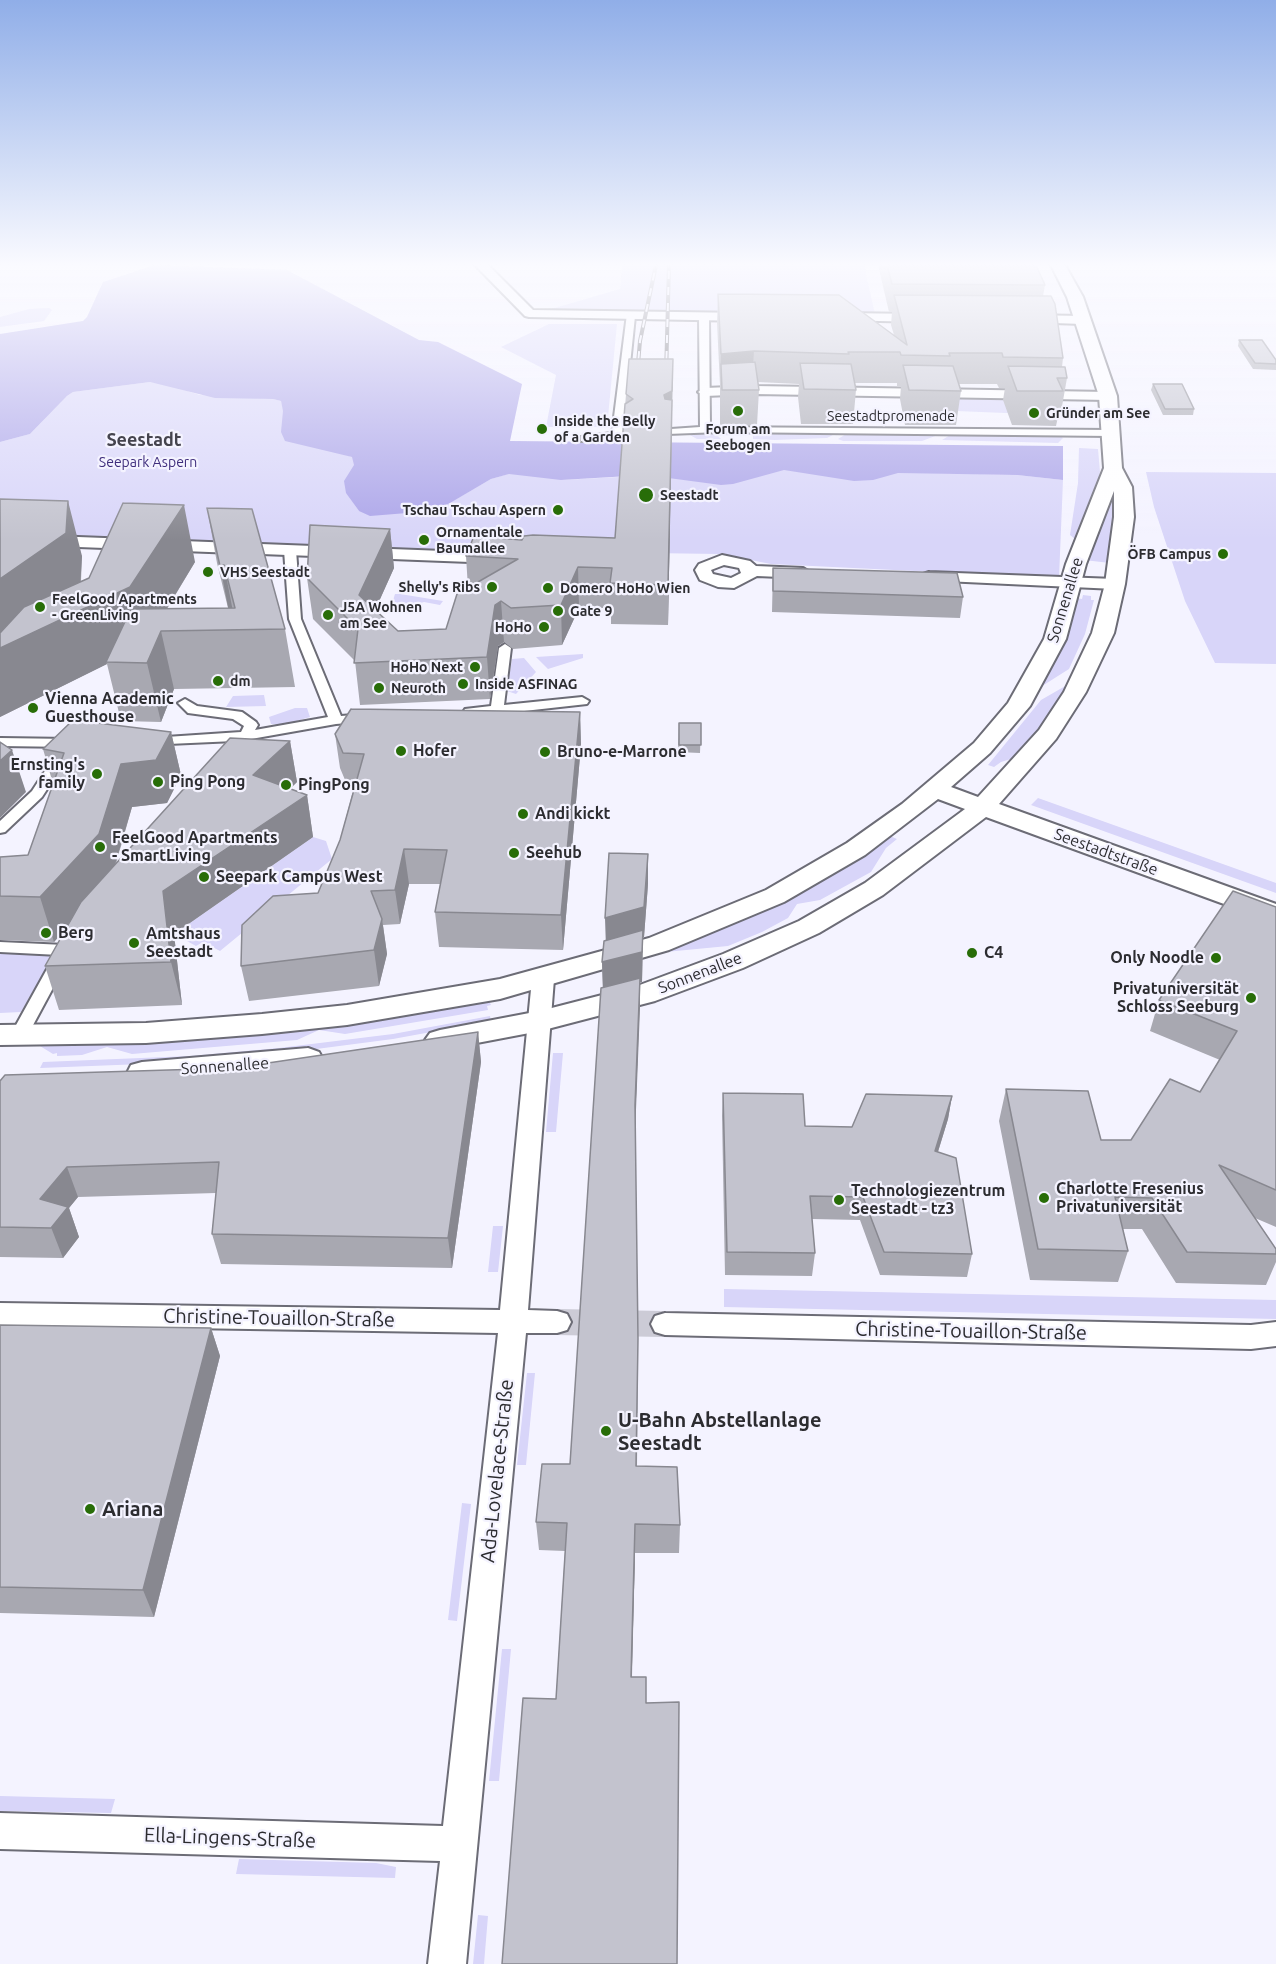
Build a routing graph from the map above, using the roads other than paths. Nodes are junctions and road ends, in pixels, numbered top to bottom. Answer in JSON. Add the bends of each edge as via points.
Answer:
{"nodes":[{"id":1,"x":627,"y":357,"type":"edge"},
{"id":2,"x":705,"y":357,"type":"edge"},
{"id":3,"x":1095,"y":357,"type":"edge"},
{"id":4,"x":705,"y":392,"type":"junction"},
{"id":5,"x":1108,"y":396,"type":"junction"},
{"id":6,"x":705,"y":430,"type":"junction"},
{"id":7,"x":671,"y":432,"type":"edge"},
{"id":8,"x":1111,"y":432,"type":"junction"},
{"id":9,"x":585,"y":439,"type":"dead end"},
{"id":10,"x":1113,"y":468,"type":"junction"},
{"id":11,"x":0,"y":539,"type":"edge"},
{"id":12,"x":290,"y":550,"type":"junction"},
{"id":13,"x":507,"y":558,"type":"edge"},
{"id":14,"x":750,"y":571,"type":"dead end"},
{"id":15,"x":821,"y":573,"type":"edge"},
{"id":16,"x":913,"y":576,"type":"edge"},
{"id":17,"x":1071,"y":582,"type":"junction"},
{"id":18,"x":1115,"y":584,"type":"junction"},
{"id":19,"x":505,"y":648,"type":"dead end"},
{"id":20,"x":582,"y":700,"type":"dead end"},
{"id":21,"x":185,"y":704,"type":"dead end"},
{"id":22,"x":498,"y":710,"type":"junction"},
{"id":23,"x":453,"y":713,"type":"edge"},
{"id":24,"x":375,"y":717,"type":"edge"},
{"id":25,"x":336,"y":720,"type":"junction"},
{"id":26,"x":246,"y":736,"type":"junction"},
{"id":27,"x":0,"y":742,"type":"edge"},
{"id":28,"x":141,"y":742,"type":"edge"},
{"id":29,"x":70,"y":743,"type":"junction"},
{"id":30,"x":89,"y":743,"type":"edge"},
{"id":31,"x":232,"y":751,"type":"edge"},
{"id":32,"x":936,"y":790,"type":"junction"},
{"id":33,"x":982,"y":807,"type":"junction"},
{"id":34,"x":0,"y":829,"type":"edge"},
{"id":35,"x":1276,"y":914,"type":"edge"},
{"id":36,"x":0,"y":947,"type":"edge"},
{"id":37,"x":543,"y":979,"type":"junction"},
{"id":38,"x":540,"y":1021,"type":"junction"},
{"id":39,"x":9,"y":1036,"type":"edge"},
{"id":40,"x":417,"y":1044,"type":"edge"},
{"id":41,"x":339,"y":1055,"type":"edge"},
{"id":42,"x":115,"y":1075,"type":"edge"},
{"id":43,"x":0,"y":1314,"type":"edge"},
{"id":44,"x":513,"y":1321,"type":"junction"},
{"id":45,"x":557,"y":1322,"type":"tunnel mouth"},
{"id":46,"x":665,"y":1324,"type":"tunnel mouth"},
{"id":47,"x":1276,"y":1334,"type":"edge"},
{"id":48,"x":0,"y":1831,"type":"edge"},
{"id":49,"x":460,"y":1844,"type":"junction"},
{"id":50,"x":447,"y":1964,"type":"edge"}],
"edges":[{"from":1,"to":9,"type":"street","via":[[621,436]]},
{"from":2,"to":4,"type":"street"},
{"from":3,"to":5,"type":"street","name":"Sonnenallee"},
{"from":4,"to":5,"type":"street"},
{"from":4,"to":6,"type":"street"},
{"from":5,"to":8,"type":"street","name":"Sonnenallee"},
{"from":6,"to":7,"type":"street","name":"Seestadtpromenade"},
{"from":6,"to":8,"type":"street","name":"Seestadtpromenade"},
{"from":8,"to":10,"type":"street","name":"Sonnenallee"},
{"from":10,"to":17,"type":"street","name":"Sonnenallee"},
{"from":10,"to":18,"type":"street","name":"Sonnenallee","via":[[1123,487],[1124,517]]},
{"from":11,"to":12,"type":"street","via":[[114,549]]},
{"from":12,"to":13,"type":"street"},
{"from":12,"to":25,"type":"street","via":[[295,619]]},
{"from":14,"to":15,"type":"street"},
{"from":16,"to":17,"type":"street"},
{"from":17,"to":18,"type":"street"},
{"from":17,"to":32,"type":"street","name":"Sonnenallee","via":[[1055,639],[1018,705],[982,747]]},
{"from":18,"to":33,"type":"street","name":"Sonnenallee","via":[[1103,633],[1075,692],[1048,734]]},
{"from":19,"to":22,"type":"street"},
{"from":20,"to":22,"type":"street"},
{"from":21,"to":26,"type":"street","via":[[193,710],[237,715],[251,725]]},
{"from":22,"to":23,"type":"street"},
{"from":24,"to":25,"type":"street"},
{"from":25,"to":26,"type":"street"},
{"from":26,"to":28,"type":"street"},
{"from":26,"to":31,"type":"street"},
{"from":27,"to":29,"type":"street"},
{"from":29,"to":30,"type":"street"},
{"from":29,"to":34,"type":"street","via":[[37,794]]},
{"from":32,"to":33,"type":"street","name":"Seestadtstraße"},
{"from":32,"to":37,"type":"street","name":"Sonnenallee","via":[[856,849],[775,896],[659,944]]},
{"from":33,"to":35,"type":"street","name":"Seestadtstraße"},
{"from":33,"to":38,"type":"street","name":"Sonnenallee","via":[[874,889],[810,927],[645,994]]},
{"from":36,"to":39,"type":"street","via":[[70,943]]},
{"from":37,"to":38,"type":"street","name":"Ada-Lovelace-Straße"},
{"from":37,"to":39,"type":"street","name":"Sonnenallee","via":[[347,1015],[146,1033]]},
{"from":38,"to":40,"type":"street","name":"Sonnenallee"},
{"from":38,"to":44,"type":"street","name":"Ada-Lovelace-Straße"},
{"from":41,"to":42,"type":"street","name":"Sonnenallee"},
{"from":43,"to":44,"type":"street","name":"Christine-Touaillon-Straße"},
{"from":44,"to":45,"type":"street","name":"Christine-Touaillon-Straße"},
{"from":44,"to":49,"type":"street","name":"Ada-Lovelace-Straße"},
{"from":46,"to":47,"type":"street","name":"Christine-Touaillon-Straße"},
{"from":48,"to":49,"type":"street","name":"Ella-Lingens-Straße"},
{"from":49,"to":50,"type":"street","name":"Ada-Lovelace-Straße"}]}
